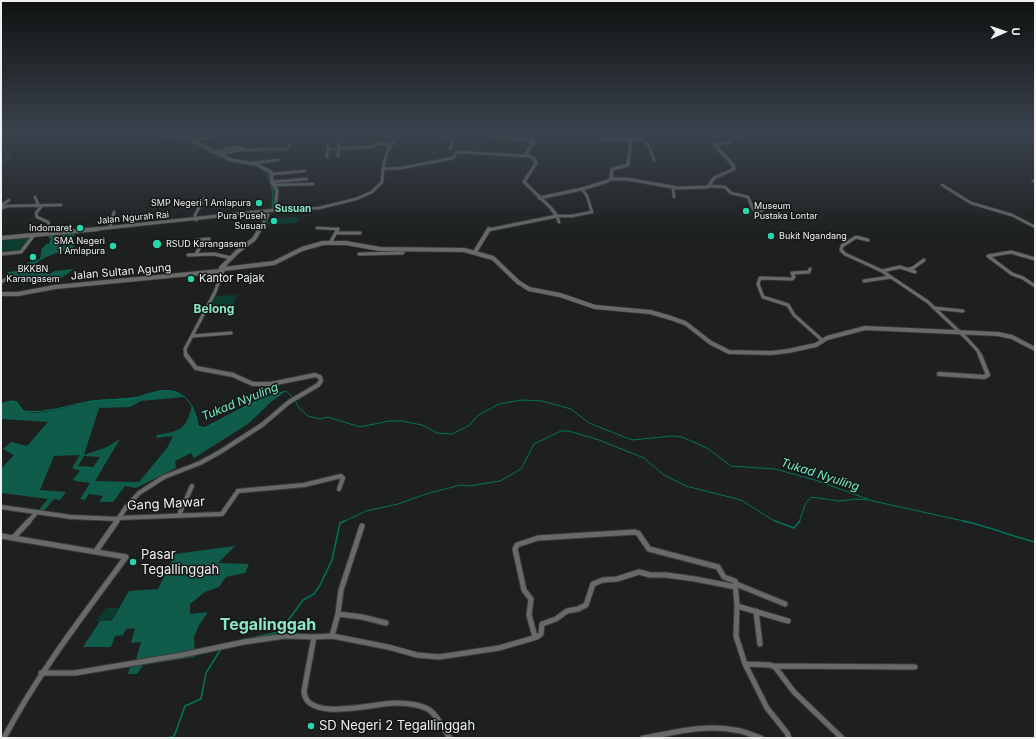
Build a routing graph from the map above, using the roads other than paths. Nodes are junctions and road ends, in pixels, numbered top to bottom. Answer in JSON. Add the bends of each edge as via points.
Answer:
{"nodes":[{"id":1,"x":266,"y":168,"type":"edge"},
{"id":2,"x":391,"y":168,"type":"edge"},
{"id":3,"x":532,"y":168,"type":"edge"},
{"id":4,"x":614,"y":168,"type":"edge"},
{"id":5,"x":734,"y":168,"type":"edge"},
{"id":6,"x":383,"y":169,"type":"joint"},
{"id":7,"x":305,"y":171,"type":"dead end"},
{"id":8,"x":272,"y":174,"type":"junction"},
{"id":9,"x":307,"y":179,"type":"dead end"},
{"id":10,"x":611,"y":179,"type":"junction"},
{"id":11,"x":272,"y":182,"type":"junction"},
{"id":12,"x":313,"y":184,"type":"dead end"},
{"id":13,"x":274,"y":185,"type":"junction"},
{"id":14,"x":942,"y":185,"type":"dead end"},
{"id":15,"x":709,"y":186,"type":"junction"},
{"id":16,"x":674,"y":188,"type":"junction"},
{"id":17,"x":582,"y":189,"type":"junction"},
{"id":18,"x":35,"y":197,"type":"dead end"},
{"id":19,"x":674,"y":197,"type":"dead end"},
{"id":20,"x":539,"y":198,"type":"junction"},
{"id":21,"x":204,"y":199,"type":"dead end"},
{"id":22,"x":9,"y":200,"type":"dead end"},
{"id":23,"x":61,"y":205,"type":"dead end"},
{"id":24,"x":36,"y":206,"type":"junction"},
{"id":25,"x":41,"y":206,"type":"junction"},
{"id":26,"x":2,"y":208,"type":"edge"},
{"id":27,"x":766,"y":208,"type":"dead end"},
{"id":28,"x":274,"y":211,"type":"junction"},
{"id":29,"x":114,"y":212,"type":"dead end"},
{"id":30,"x":267,"y":213,"type":"junction"},
{"id":31,"x":557,"y":216,"type":"junction"},
{"id":32,"x":196,"y":220,"type":"junction"},
{"id":33,"x":559,"y":222,"type":"dead end"},
{"id":34,"x":1035,"y":227,"type":"edge"},
{"id":35,"x":110,"y":228,"type":"junction"},
{"id":36,"x":317,"y":228,"type":"dead end"},
{"id":37,"x":337,"y":232,"type":"junction"},
{"id":38,"x":360,"y":233,"type":"dead end"},
{"id":39,"x":42,"y":234,"type":"junction"},
{"id":40,"x":34,"y":235,"type":"junction"},
{"id":41,"x":1,"y":238,"type":"edge"},
{"id":42,"x":209,"y":239,"type":"dead end"},
{"id":43,"x":198,"y":240,"type":"dead end"},
{"id":44,"x":204,"y":240,"type":"junction"},
{"id":45,"x":868,"y":240,"type":"dead end"},
{"id":46,"x":330,"y":243,"type":"junction"},
{"id":47,"x":372,"y":247,"type":"junction"},
{"id":48,"x":403,"y":252,"type":"junction"},
{"id":49,"x":475,"y":252,"type":"junction"},
{"id":50,"x":1,"y":254,"type":"edge"},
{"id":51,"x":196,"y":254,"type":"junction"},
{"id":52,"x":359,"y":254,"type":"dead end"},
{"id":53,"x":370,"y":254,"type":"junction"},
{"id":54,"x":188,"y":255,"type":"dead end"},
{"id":55,"x":231,"y":258,"type":"junction"},
{"id":56,"x":1035,"y":259,"type":"edge"},
{"id":57,"x":924,"y":260,"type":"dead end"},
{"id":58,"x":810,"y":269,"type":"dead end"},
{"id":59,"x":908,"y":269,"type":"junction"},
{"id":60,"x":221,"y":270,"type":"junction"},
{"id":61,"x":882,"y":271,"type":"junction"},
{"id":62,"x":915,"y":272,"type":"dead end"},
{"id":63,"x":890,"y":277,"type":"junction"},
{"id":64,"x":8,"y":278,"type":"dead end"},
{"id":65,"x":864,"y":281,"type":"dead end"},
{"id":66,"x":1,"y":282,"type":"edge"},
{"id":67,"x":1035,"y":286,"type":"edge"},
{"id":68,"x":1,"y":294,"type":"edge"},
{"id":69,"x":934,"y":308,"type":"junction"},
{"id":70,"x":964,"y":311,"type":"dead end"},
{"id":71,"x":960,"y":332,"type":"junction"},
{"id":72,"x":231,"y":333,"type":"dead end"},
{"id":73,"x":192,"y":336,"type":"junction"},
{"id":74,"x":823,"y":341,"type":"junction"},
{"id":75,"x":1035,"y":349,"type":"edge"},
{"id":76,"x":939,"y":374,"type":"dead end"},
{"id":77,"x":192,"y":486,"type":"dead end"},
{"id":78,"x":339,"y":490,"type":"dead end"},
{"id":79,"x":1,"y":507,"type":"edge"},
{"id":80,"x":37,"y":512,"type":"junction"},
{"id":81,"x":179,"y":515,"type":"junction"},
{"id":82,"x":119,"y":518,"type":"junction"},
{"id":83,"x":362,"y":526,"type":"dead end"},
{"id":84,"x":1,"y":536,"type":"edge"},
{"id":85,"x":13,"y":538,"type":"junction"},
{"id":86,"x":96,"y":551,"type":"junction"},
{"id":87,"x":736,"y":586,"type":"junction"},
{"id":88,"x":785,"y":604,"type":"dead end"},
{"id":89,"x":737,"y":606,"type":"junction"},
{"id":90,"x":756,"y":611,"type":"junction"},
{"id":91,"x":338,"y":614,"type":"junction"},
{"id":92,"x":788,"y":621,"type":"dead end"},
{"id":93,"x":386,"y":622,"type":"dead end"},
{"id":94,"x":332,"y":636,"type":"junction"},
{"id":95,"x":314,"y":637,"type":"junction"},
{"id":96,"x":535,"y":637,"type":"junction"},
{"id":97,"x":760,"y":644,"type":"dead end"},
{"id":98,"x":745,"y":664,"type":"junction"},
{"id":99,"x":773,"y":666,"type":"junction"},
{"id":100,"x":915,"y":667,"type":"dead end"},
{"id":101,"x":41,"y":673,"type":"junction"},
{"id":102,"x":4,"y":738,"type":"edge"},
{"id":103,"x":450,"y":738,"type":"edge"},
{"id":104,"x":643,"y":738,"type":"edge"},
{"id":105,"x":760,"y":738,"type":"edge"},
{"id":106,"x":789,"y":738,"type":"edge"},
{"id":107,"x":842,"y":738,"type":"edge"}],
"edges":[{"from":1,"to":8,"type":"street"},
{"from":2,"to":6,"type":"street"},
{"from":3,"to":20,"type":"street","via":[[524,182]]},
{"from":4,"to":10,"type":"street","via":[[612,169]]},
{"from":5,"to":15,"type":"street","via":[[714,178]]},
{"from":6,"to":28,"type":"street","via":[[382,184],[360,198],[319,208]]},
{"from":7,"to":8,"type":"street"},
{"from":8,"to":11,"type":"street"},
{"from":9,"to":11,"type":"street"},
{"from":10,"to":16,"type":"street","via":[[627,179]]},
{"from":10,"to":17,"type":"street"},
{"from":11,"to":13,"type":"street"},
{"from":12,"to":13,"type":"street"},
{"from":13,"to":28,"type":"street","via":[[277,193]]},
{"from":14,"to":34,"type":"street","via":[[971,203],[1009,214]]},
{"from":15,"to":16,"type":"street"},
{"from":15,"to":27,"type":"street","via":[[725,187],[731,193],[748,197],[753,209]]},
{"from":16,"to":19,"type":"street"},
{"from":17,"to":20,"type":"street"},
{"from":17,"to":31,"type":"street","via":[[592,212]]},
{"from":18,"to":24,"type":"street","via":[[38,204]]},
{"from":20,"to":31,"type":"street","via":[[551,206]]},
{"from":21,"to":32,"type":"street","via":[[195,215]]},
{"from":22,"to":26,"type":"street"},
{"from":23,"to":25,"type":"street","via":[[53,203]]},
{"from":24,"to":25,"type":"street"},
{"from":24,"to":26,"type":"street"},
{"from":25,"to":39,"type":"street","via":[[36,213],[37,217],[49,225]]},
{"from":28,"to":30,"type":"street"},
{"from":29,"to":35,"type":"street"},
{"from":30,"to":32,"type":"street","name":"Jalan Ngurah Rai"},
{"from":30,"to":55,"type":"street","via":[[254,239]]},
{"from":31,"to":33,"type":"street"},
{"from":31,"to":49,"type":"street","via":[[489,229]]},
{"from":32,"to":35,"type":"street","name":"Jalan Ngurah Rai"},
{"from":35,"to":39,"type":"street","name":"Jalan Ngurah Rai"},
{"from":36,"to":37,"type":"street","via":[[338,229]]},
{"from":37,"to":38,"type":"street"},
{"from":37,"to":46,"type":"street"},
{"from":39,"to":40,"type":"street","name":"Jalan Ngurah Rai"},
{"from":40,"to":41,"type":"street","name":"Jalan Ngurah Rai"},
{"from":40,"to":50,"type":"street","via":[[21,252]]},
{"from":42,"to":44,"type":"street"},
{"from":43,"to":44,"type":"street"},
{"from":44,"to":51,"type":"street"},
{"from":45,"to":61,"type":"street","via":[[856,237],[842,246],[841,250]]},
{"from":46,"to":47,"type":"street","name":"Jalan Sultan Agung"},
{"from":46,"to":60,"type":"street","name":"Jalan Sultan Agung","via":[[309,246],[274,263]]},
{"from":47,"to":48,"type":"street","name":"Jalan Sultan Agung"},
{"from":47,"to":53,"type":"street"},
{"from":48,"to":49,"type":"street","name":"Jalan Sultan Agung","via":[[452,249]]},
{"from":48,"to":53,"type":"street"},
{"from":49,"to":74,"type":"street","name":"Jalan Sultan Agung","via":[[493,258],[518,282],[529,288],[595,307],[650,312],[671,318],[690,326],[724,350],[783,352],[816,345]]},
{"from":51,"to":54,"type":"street"},
{"from":51,"to":55,"type":"street","via":[[214,254]]},
{"from":52,"to":53,"type":"street"},
{"from":55,"to":60,"type":"street"},
{"from":56,"to":67,"type":"street","via":[[1011,252],[988,256],[1009,273]]},
{"from":57,"to":59,"type":"street","via":[[914,268]]},
{"from":58,"to":74,"type":"street","via":[[809,272],[792,273],[792,279],[760,278],[758,284],[763,297],[788,305],[794,315]]},
{"from":59,"to":61,"type":"street","via":[[900,267]]},
{"from":59,"to":62,"type":"street"},
{"from":60,"to":68,"type":"street","name":"Jalan Sultan Agung"},
{"from":60,"to":73,"type":"street","via":[[215,292]]},
{"from":61,"to":63,"type":"street"},
{"from":63,"to":65,"type":"street"},
{"from":63,"to":69,"type":"street"},
{"from":64,"to":66,"type":"street"},
{"from":69,"to":70,"type":"street"},
{"from":69,"to":71,"type":"street"},
{"from":71,"to":74,"type":"street","name":"Jalan Sultan Agung","via":[[865,328]]},
{"from":71,"to":75,"type":"street","name":"Jalan Sultan Agung","via":[[1008,336]]},
{"from":71,"to":76,"type":"street","via":[[978,351],[988,375],[984,377]]},
{"from":72,"to":73,"type":"street"},
{"from":73,"to":82,"type":"street","via":[[184,354],[193,366],[200,369],[233,375],[257,385],[310,375],[318,375],[321,381],[289,402],[262,425],[220,452],[164,477],[146,488],[133,499]]},
{"from":77,"to":81,"type":"street"},
{"from":78,"to":81,"type":"street","name":"Gang Mawar","via":[[343,478],[341,476],[304,485],[238,490],[224,513]]},
{"from":79,"to":80,"type":"street","name":"Gang Mawar"},
{"from":80,"to":82,"type":"street","name":"Gang Mawar","via":[[86,518]]},
{"from":80,"to":85,"type":"street"},
{"from":81,"to":82,"type":"street","name":"Gang Mawar"},
{"from":82,"to":86,"type":"street"},
{"from":83,"to":91,"type":"street","via":[[341,590]]},
{"from":84,"to":85,"type":"street"},
{"from":85,"to":86,"type":"street"},
{"from":86,"to":101,"type":"street","via":[[126,557]]},
{"from":87,"to":88,"type":"street"},
{"from":87,"to":89,"type":"street"},
{"from":87,"to":96,"type":"street","via":[[639,572],[617,579],[603,580],[593,584],[586,605],[566,611],[556,619],[542,624],[541,634]]},
{"from":87,"to":96,"type":"street","via":[[734,580],[724,577],[718,567],[650,549],[635,532],[536,539],[515,548],[524,590],[531,599],[529,615]]},
{"from":89,"to":90,"type":"street"},
{"from":89,"to":98,"type":"street","via":[[736,636]]},
{"from":90,"to":92,"type":"street"},
{"from":90,"to":97,"type":"street"},
{"from":91,"to":93,"type":"street"},
{"from":91,"to":94,"type":"street"},
{"from":94,"to":95,"type":"street"},
{"from":94,"to":96,"type":"street","via":[[439,657],[499,648]]},
{"from":95,"to":101,"type":"street","via":[[285,636],[80,672]]},
{"from":95,"to":103,"type":"street","via":[[304,691],[304,698],[308,702],[314,706],[337,709],[392,703],[415,705],[434,714]]},
{"from":98,"to":99,"type":"street"},
{"from":98,"to":106,"type":"street","via":[[767,708]]},
{"from":99,"to":100,"type":"street"},
{"from":99,"to":107,"type":"street","via":[[794,692]]},
{"from":101,"to":102,"type":"street"},
{"from":104,"to":105,"type":"street","via":[[682,731],[716,729],[737,730]]}]}
